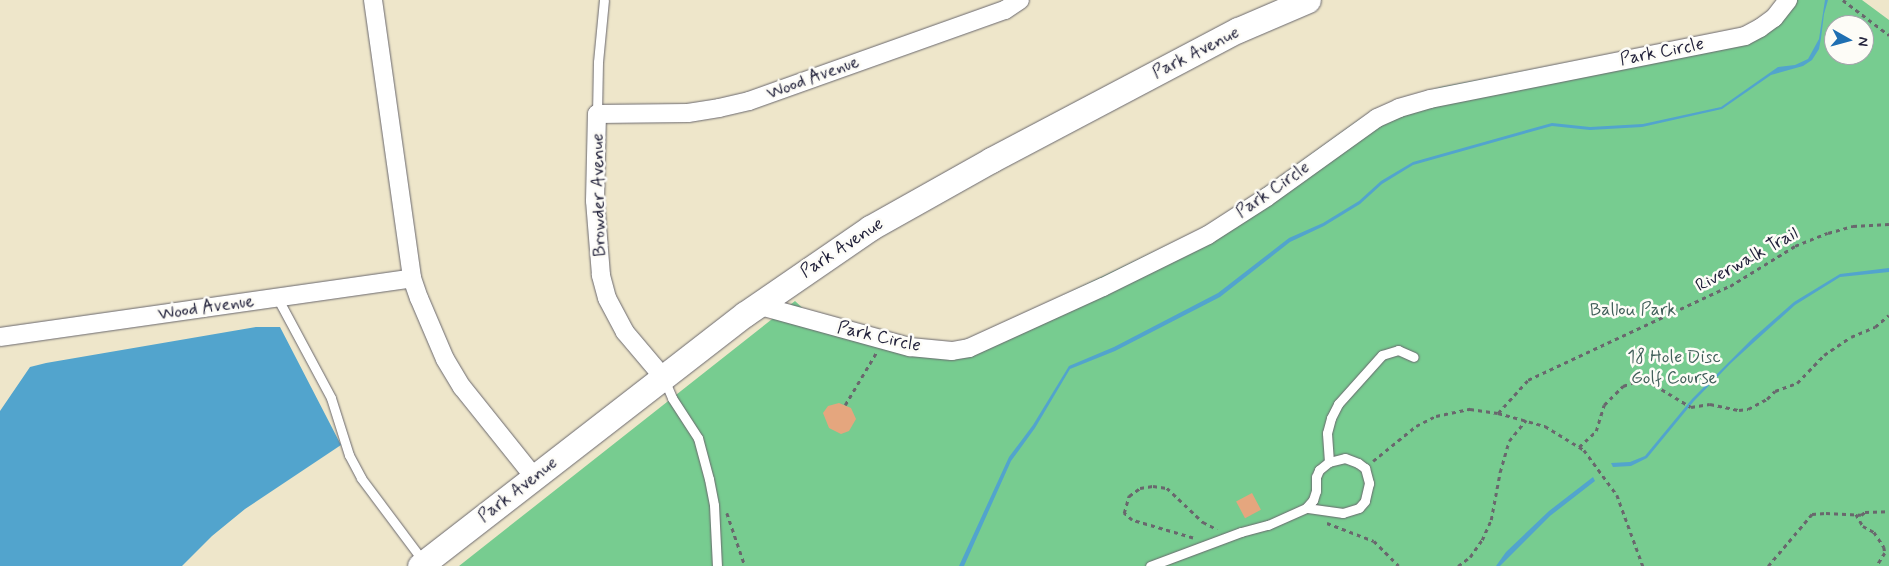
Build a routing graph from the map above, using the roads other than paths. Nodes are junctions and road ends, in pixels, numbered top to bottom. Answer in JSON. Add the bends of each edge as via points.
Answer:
{"nodes":[{"id":1,"x":373,"y":0,"type":"edge"},
{"id":2,"x":604,"y":0,"type":"edge"},
{"id":3,"x":1020,"y":0,"type":"edge"},
{"id":4,"x":1308,"y":0,"type":"edge"},
{"id":5,"x":1788,"y":0,"type":"edge"},
{"id":6,"x":597,"y":114,"type":"junction"},
{"id":7,"x":412,"y":278,"type":"junction"},
{"id":8,"x":278,"y":298,"type":"junction"},
{"id":9,"x":757,"y":305,"type":"junction"},
{"id":10,"x":0,"y":337,"type":"edge"},
{"id":11,"x":1414,"y":357,"type":"dead end"},
{"id":12,"x":663,"y":376,"type":"junction"},
{"id":13,"x":1329,"y":462,"type":"junction"},
{"id":14,"x":534,"y":477,"type":"junction"},
{"id":15,"x":1306,"y":508,"type":"junction"},
{"id":16,"x":422,"y":564,"type":"edge"},
{"id":17,"x":717,"y":566,"type":"edge"},
{"id":18,"x":1150,"y":566,"type":"edge"}],
"edges":[{"from":1,"to":7,"type":"street"},
{"from":2,"to":6,"type":"lane"},
{"from":3,"to":6,"type":"street","name":"Wood Avenue","via":[[1005,10],[750,100],[688,113]]},
{"from":4,"to":9,"type":"main road","name":"Park Avenue","via":[[1238,30],[935,190],[870,228]]},
{"from":5,"to":9,"type":"street","name":"Park Circle","via":[[1774,18],[1745,36],[1399,108],[1377,118],[1208,235],[970,348],[952,351],[910,348]]},
{"from":6,"to":12,"type":"street","name":"Browder Avenue","via":[[595,201],[601,275],[607,298],[625,332]]},
{"from":7,"to":8,"type":"street","name":"Wood Avenue"},
{"from":7,"to":14,"type":"street","via":[[438,344],[462,387]]},
{"from":8,"to":10,"type":"street","name":"Wood Avenue"},
{"from":8,"to":16,"type":"lane","via":[[331,398],[349,456]]},
{"from":9,"to":12,"type":"main road","name":"Park Avenue"},
{"from":11,"to":13,"type":"lane","via":[[1398,350],[1382,355],[1338,404],[1327,433]]},
{"from":12,"to":14,"type":"main road","name":"Park Avenue"},
{"from":12,"to":17,"type":"lane","via":[[672,398],[698,438],[714,505]]},
{"from":13,"to":15,"type":"lane","via":[[1316,476],[1316,491]]},
{"from":13,"to":15,"type":"lane","via":[[1345,458],[1365,468],[1370,484],[1365,501],[1359,508],[1343,512]]},
{"from":14,"to":16,"type":"main road","name":"Park Avenue"},
{"from":15,"to":18,"type":"lane","via":[[1268,525]]}]}
